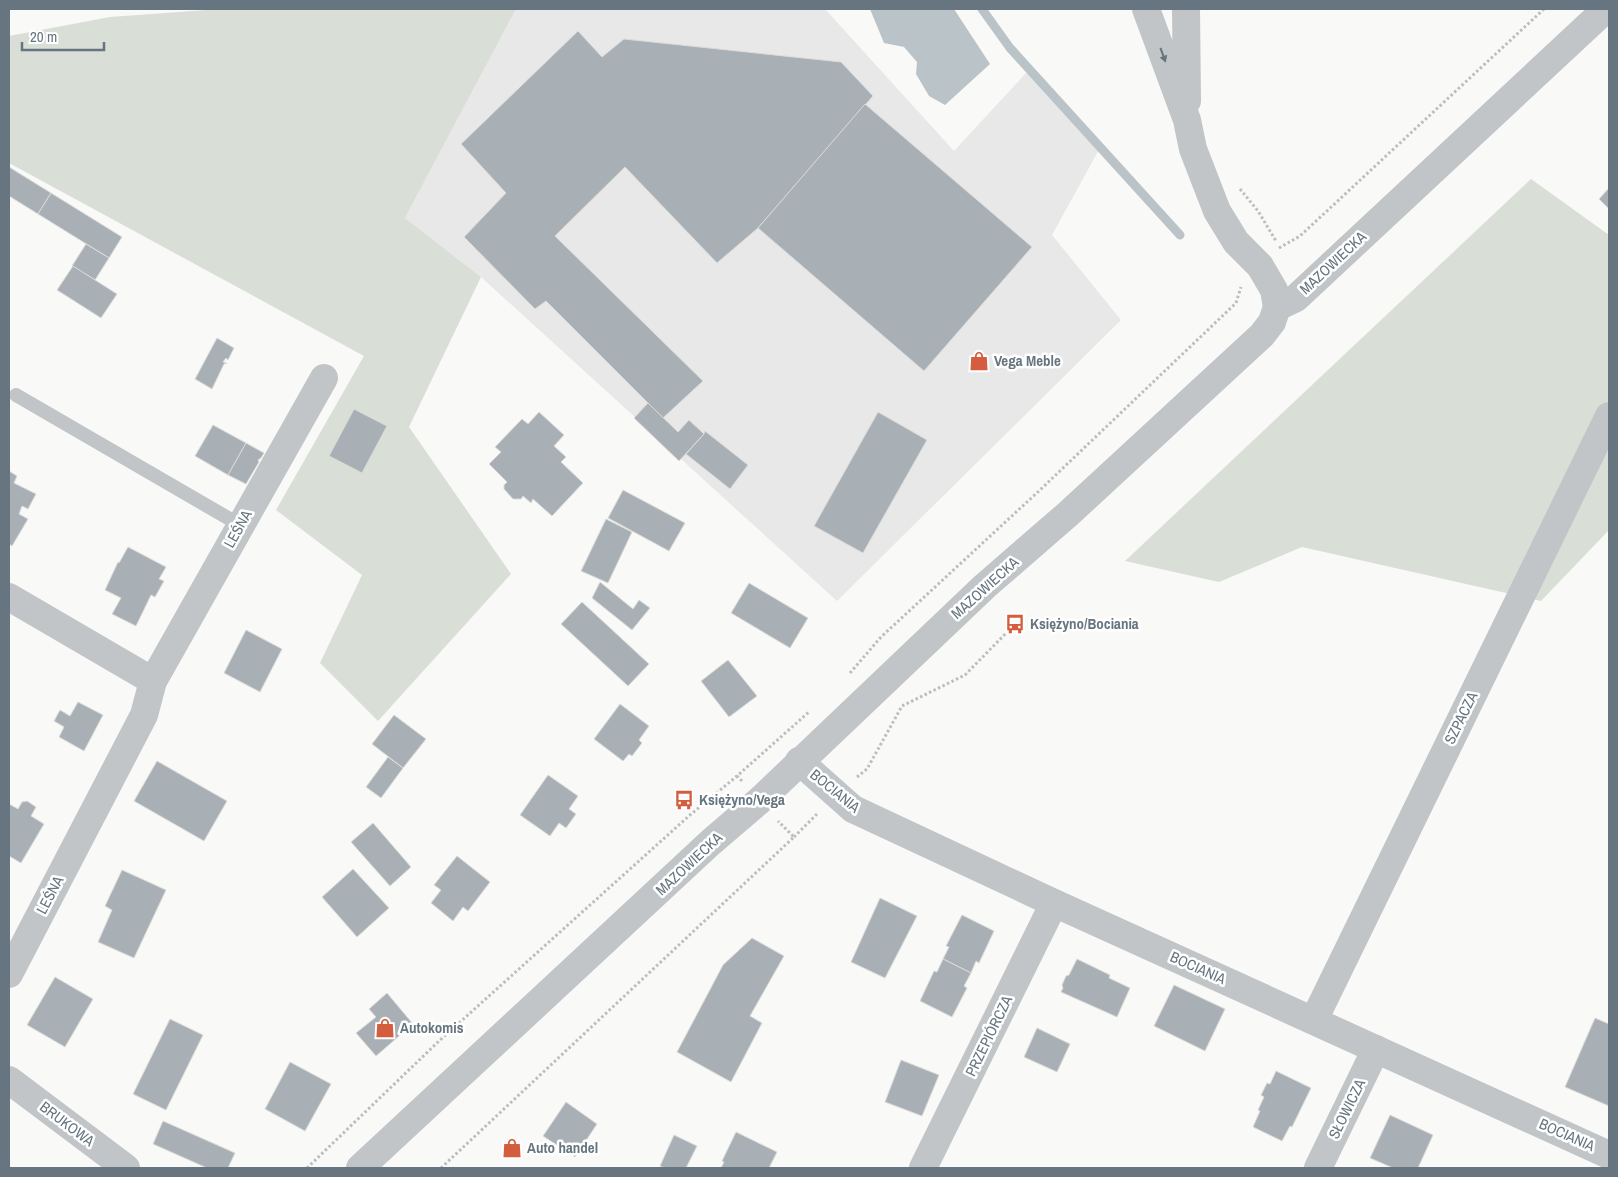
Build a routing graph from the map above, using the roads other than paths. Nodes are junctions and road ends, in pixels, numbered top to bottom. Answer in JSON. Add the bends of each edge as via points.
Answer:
{"nodes":[{"id":1,"x":1146,"y":9,"type":"edge"},
{"id":2,"x":1186,"y":9,"type":"edge"},
{"id":3,"x":1606,"y":9,"type":"edge"},
{"id":4,"x":1187,"y":120,"type":"junction"},
{"id":5,"x":1277,"y":306,"type":"junction"},
{"id":6,"x":324,"y":378,"type":"dead end"},
{"id":7,"x":16,"y":394,"type":"dead end"},
{"id":8,"x":1609,"y":416,"type":"edge"},
{"id":9,"x":240,"y":524,"type":"junction"},
{"id":10,"x":9,"y":597,"type":"edge"},
{"id":11,"x":153,"y":680,"type":"junction"},
{"id":12,"x":799,"y":761,"type":"junction"},
{"id":13,"x":1054,"y":903,"type":"junction"},
{"id":14,"x":9,"y":974,"type":"edge"},
{"id":15,"x":1314,"y":1020,"type":"junction"},
{"id":16,"x":1376,"y":1050,"type":"junction"},
{"id":17,"x":9,"y":1080,"type":"edge"},
{"id":18,"x":1609,"y":1155,"type":"edge"},
{"id":19,"x":126,"y":1168,"type":"edge"},
{"id":20,"x":360,"y":1168,"type":"edge"},
{"id":21,"x":923,"y":1168,"type":"edge"},
{"id":22,"x":1318,"y":1168,"type":"edge"}],
"edges":[{"from":1,"to":4,"type":"street","one_way":true},
{"from":2,"to":4,"type":"street"},
{"from":3,"to":5,"type":"street","name":"MAZOWIECKA","via":[[1296,298]]},
{"from":4,"to":5,"type":"street","via":[[1193,149],[1217,211],[1236,242],[1260,266],[1274,290]]},
{"from":5,"to":12,"type":"street","name":"MAZOWIECKA","via":[[1272,322],[1262,336],[985,586]]},
{"from":6,"to":9,"type":"street","name":"LEŚNA"},
{"from":7,"to":9,"type":"lane"},
{"from":8,"to":15,"type":"street","name":"SZPACZA"},
{"from":9,"to":11,"type":"street","name":"LEŚNA"},
{"from":10,"to":11,"type":"street"},
{"from":11,"to":14,"type":"street","name":"LEŚNA","via":[[144,715]]},
{"from":12,"to":13,"type":"street","name":"BOCIANIA","via":[[852,809]]},
{"from":12,"to":20,"type":"street","name":"MAZOWIECKA"},
{"from":13,"to":15,"type":"street","name":"BOCIANIA"},
{"from":13,"to":21,"type":"street","name":"PRZEPIÓRCZA"},
{"from":15,"to":16,"type":"street","name":"BOCIANIA"},
{"from":16,"to":18,"type":"street","name":"BOCIANIA"},
{"from":16,"to":22,"type":"street","name":"SŁOWICZA"},
{"from":17,"to":19,"type":"street","name":"BRUKOWA"}]}
